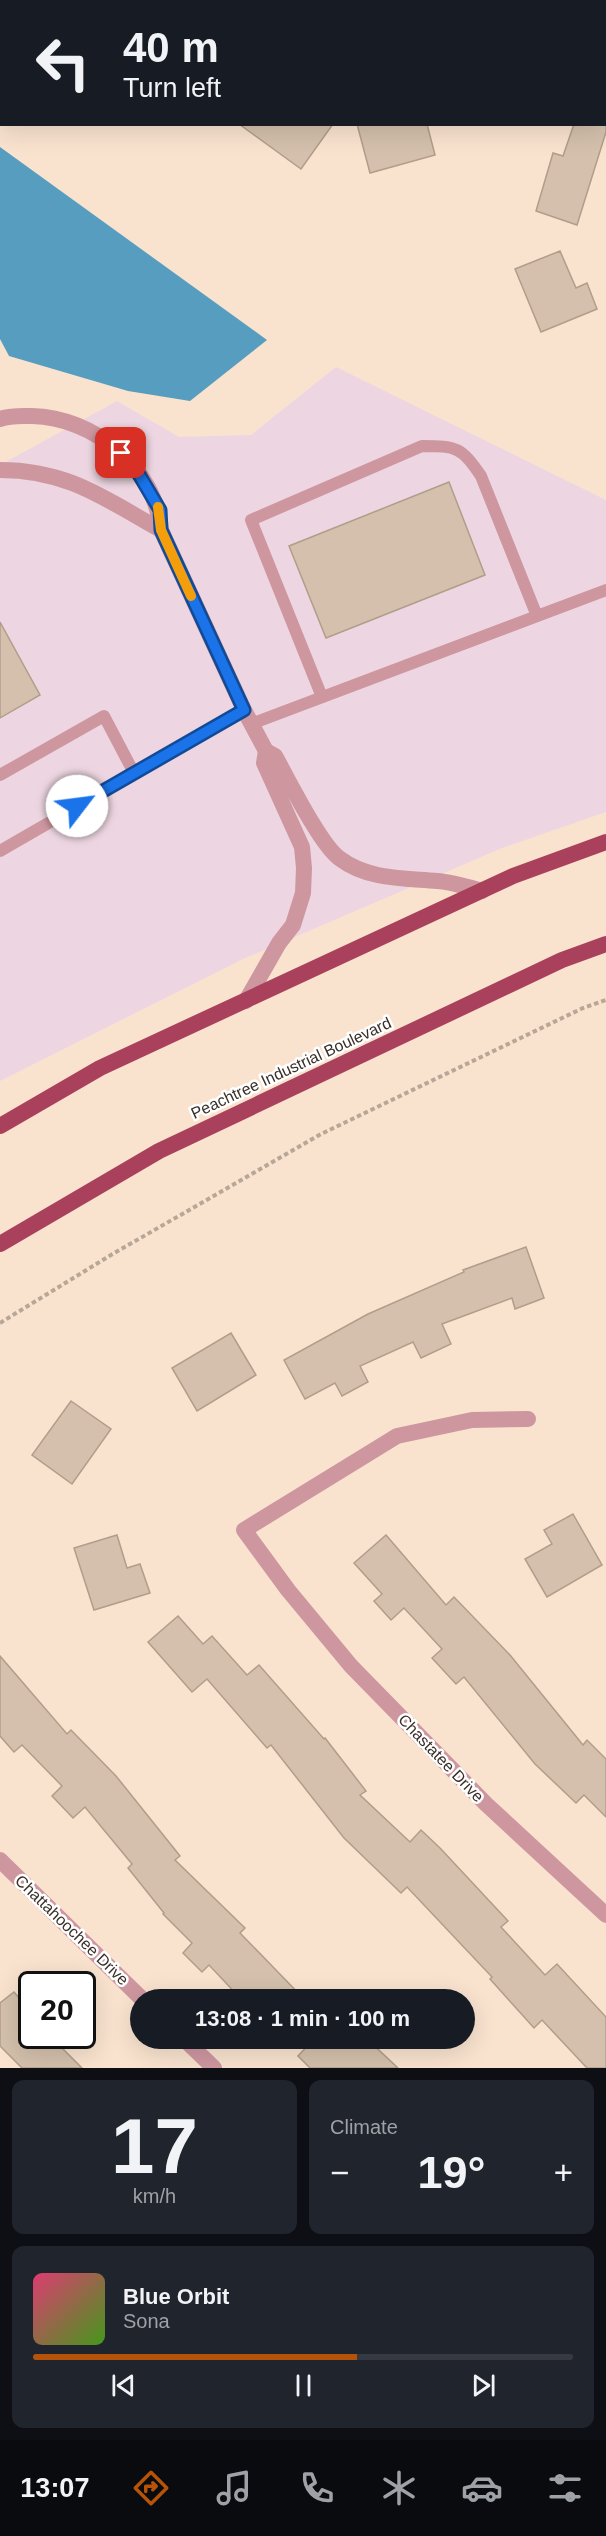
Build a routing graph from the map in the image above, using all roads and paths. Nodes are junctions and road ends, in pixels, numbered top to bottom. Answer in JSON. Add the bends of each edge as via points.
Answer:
{"nodes":[{"id":1,"x":0,"y":419,"type":"edge"},
{"id":2,"x":0,"y":470,"type":"edge"},
{"id":3,"x":161,"y":530,"type":"junction"},
{"id":4,"x":606,"y":590,"type":"edge"},
{"id":5,"x":537,"y":616,"type":"junction"},
{"id":6,"x":322,"y":697,"type":"junction"},
{"id":7,"x":248,"y":717,"type":"junction"},
{"id":8,"x":266,"y":751,"type":"junction"},
{"id":9,"x":134,"y":773,"type":"junction"},
{"id":10,"x":0,"y":775,"type":"edge"},
{"id":11,"x":606,"y":842,"type":"edge"},
{"id":12,"x":0,"y":851,"type":"edge"},
{"id":13,"x":482,"y":891,"type":"junction"},
{"id":14,"x":606,"y":944,"type":"edge"},
{"id":15,"x":606,"y":1000,"type":"edge"},
{"id":16,"x":246,"y":1001,"type":"junction"},
{"id":17,"x":0,"y":1126,"type":"edge"},
{"id":18,"x":0,"y":1244,"type":"edge"},
{"id":19,"x":0,"y":1323,"type":"edge"},
{"id":20,"x":528,"y":1419,"type":"dead end"},
{"id":21,"x":0,"y":1860,"type":"edge"},
{"id":22,"x":605,"y":1913,"type":"edge"},
{"id":23,"x":132,"y":1989,"type":"edge"},
{"id":24,"x":194,"y":2049,"type":"edge"},
{"id":25,"x":214,"y":2068,"type":"edge"}],
"edges":[{"from":1,"to":3,"type":"street","via":[[51,417],[78,425],[112,444],[131,461],[160,510]]},
{"from":2,"to":3,"type":"street","via":[[44,474],[79,484]]},
{"from":3,"to":7,"type":"street"},
{"from":4,"to":5,"type":"lane"},
{"from":5,"to":6,"type":"lane"},
{"from":5,"to":6,"type":"lane","via":[[481,476],[468,457],[450,446],[422,446],[251,520]]},
{"from":6,"to":7,"type":"lane"},
{"from":7,"to":8,"type":"street"},
{"from":7,"to":9,"type":"lane"},
{"from":8,"to":13,"type":"street","via":[[274,756],[338,858],[369,873],[398,880],[439,881]]},
{"from":8,"to":16,"type":"street","via":[[264,763],[302,847],[303,893],[293,925]]},
{"from":9,"to":10,"type":"lane","via":[[105,716]]},
{"from":9,"to":12,"type":"lane"},
{"from":11,"to":13,"type":"highway"},
{"from":13,"to":16,"type":"highway"},
{"from":14,"to":18,"type":"highway","name":"Peachtree Industrial Boulevard","via":[[562,960],[159,1151]]},
{"from":15,"to":19,"type":"path","via":[[321,1134]]},
{"from":16,"to":17,"type":"highway","via":[[100,1068]]},
{"from":20,"to":22,"type":"street","name":"Chastatee Drive","via":[[472,1420],[397,1436],[244,1530],[288,1590],[359,1674],[486,1804]]},
{"from":21,"to":23,"type":"street","name":"Chattahoochee Drive"},
{"from":24,"to":25,"type":"street"}]}
